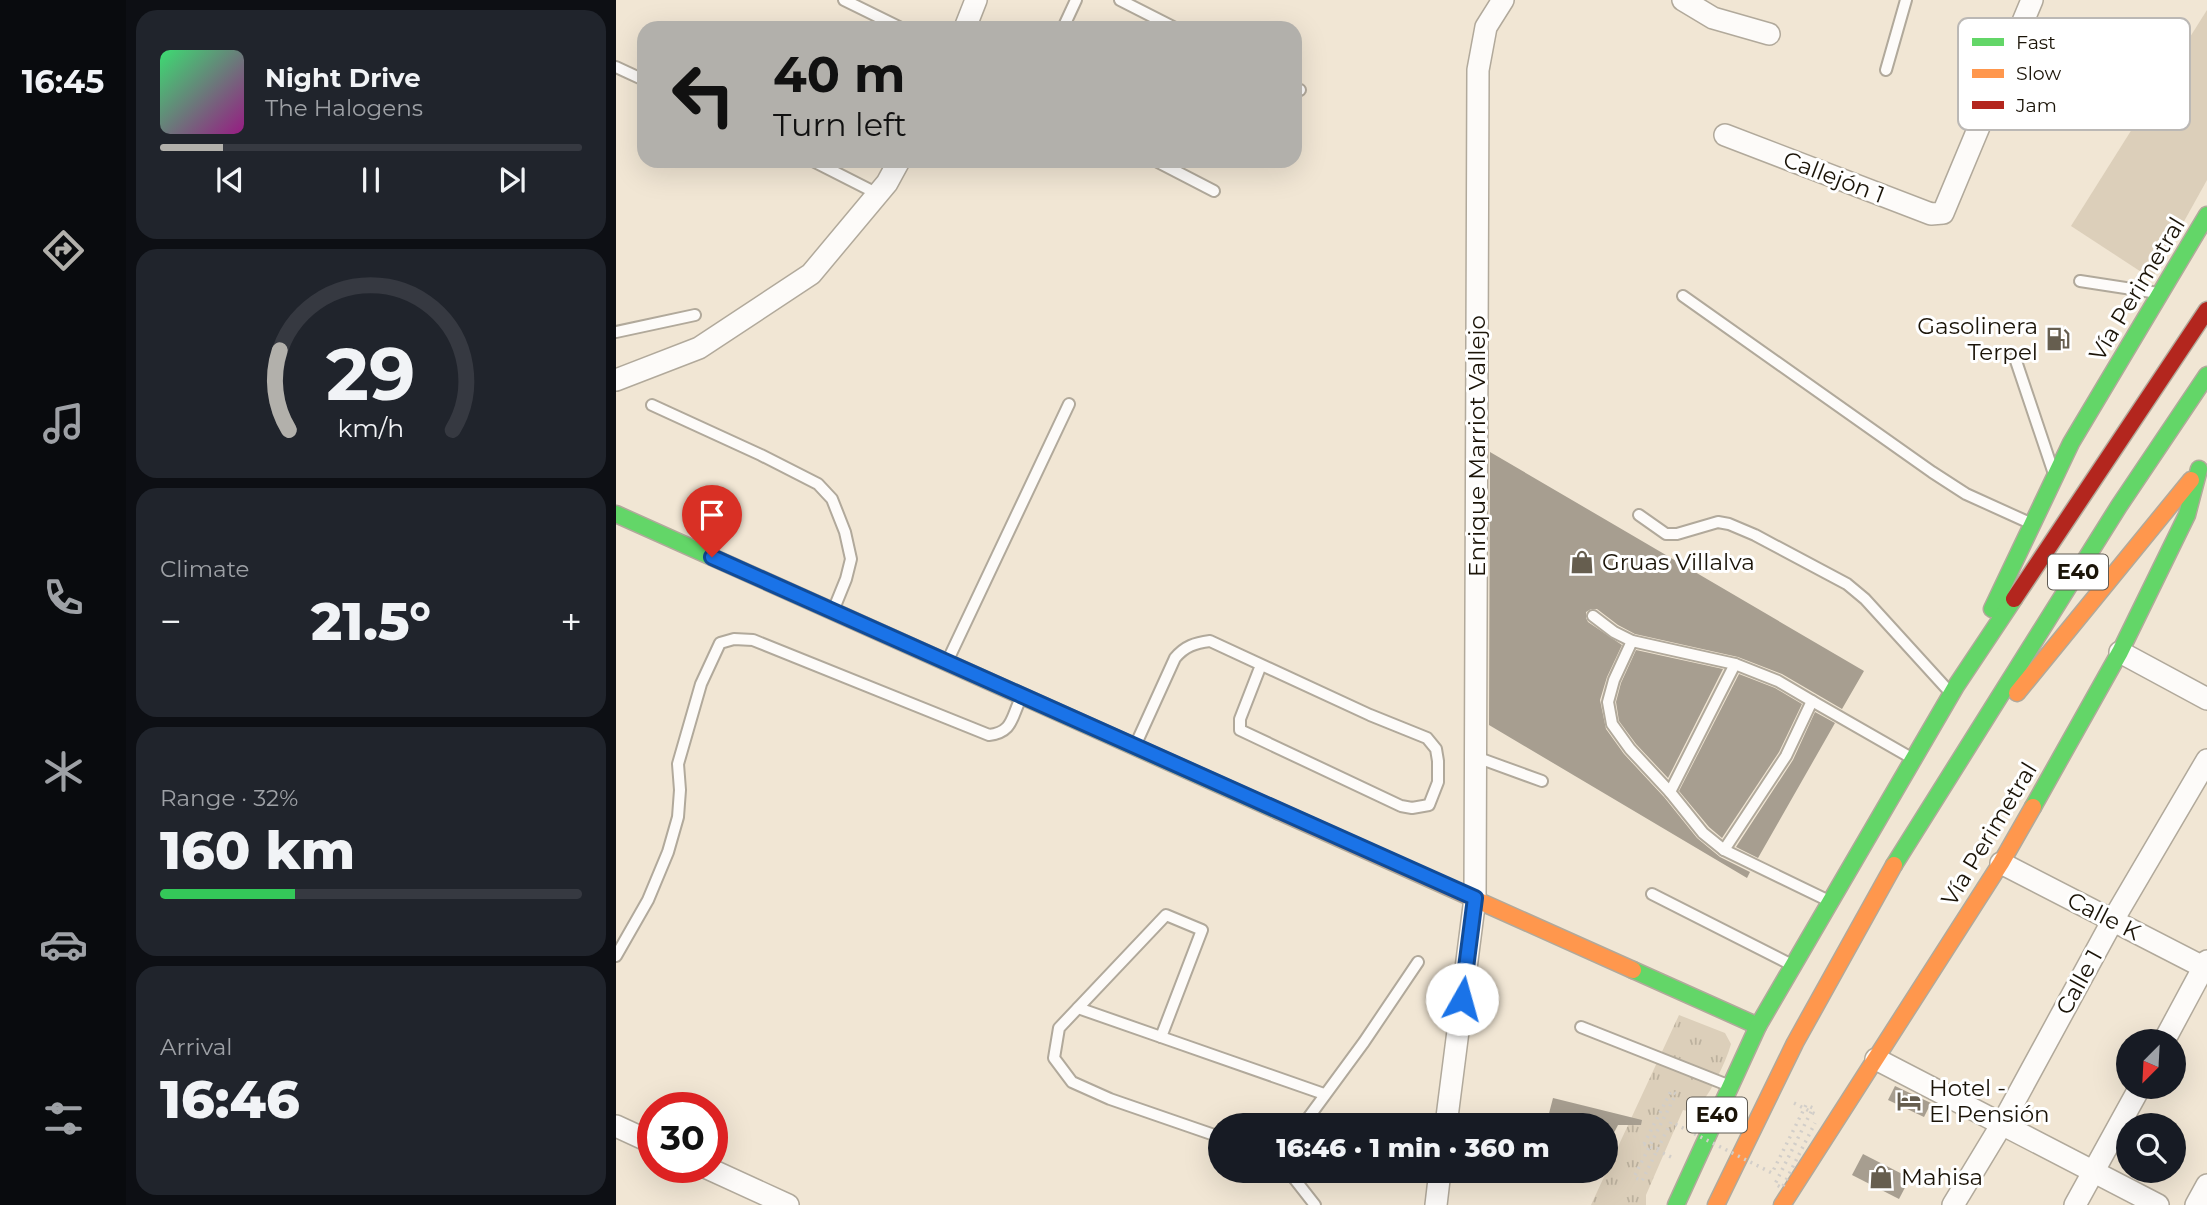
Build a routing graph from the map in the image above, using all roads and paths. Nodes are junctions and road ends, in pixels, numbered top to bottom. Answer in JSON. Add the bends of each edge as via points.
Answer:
{"nodes":[{"id":1,"x":844,"y":0,"type":"edge"},
{"id":2,"x":976,"y":0,"type":"edge"},
{"id":3,"x":1076,"y":0,"type":"edge"},
{"id":4,"x":1119,"y":0,"type":"edge"},
{"id":5,"x":1503,"y":0,"type":"edge"},
{"id":6,"x":1683,"y":0,"type":"edge"},
{"id":7,"x":1906,"y":0,"type":"edge"},
{"id":8,"x":2032,"y":0,"type":"edge"},
{"id":9,"x":2024,"y":18,"type":"edge"},
{"id":10,"x":887,"y":21,"type":"edge"},
{"id":11,"x":968,"y":21,"type":"edge"},
{"id":12,"x":1066,"y":21,"type":"edge"},
{"id":13,"x":1161,"y":21,"type":"edge"},
{"id":14,"x":1769,"y":34,"type":"dead end"},
{"id":15,"x":616,"y":67,"type":"edge"},
{"id":16,"x":1886,"y":70,"type":"dead end"},
{"id":17,"x":637,"y":77,"type":"edge"},
{"id":18,"x":1978,"y":130,"type":"edge"},
{"id":19,"x":1725,"y":135,"type":"dead end"},
{"id":20,"x":827,"y":168,"type":"edge"},
{"id":21,"x":895,"y":168,"type":"edge"},
{"id":22,"x":1170,"y":168,"type":"edge"},
{"id":23,"x":1214,"y":191,"type":"dead end"},
{"id":24,"x":878,"y":194,"type":"junction"},
{"id":25,"x":2207,"y":215,"type":"edge"},
{"id":26,"x":2080,"y":281,"type":"dead end"},
{"id":27,"x":2160,"y":293,"type":"junction"},
{"id":28,"x":1683,"y":296,"type":"dead end"},
{"id":29,"x":2207,"y":310,"type":"edge"},
{"id":30,"x":695,"y":315,"type":"dead end"},
{"id":31,"x":616,"y":332,"type":"edge"},
{"id":32,"x":2015,"y":358,"type":"dead end"},
{"id":33,"x":2207,"y":375,"type":"edge"},
{"id":34,"x":616,"y":380,"type":"edge"},
{"id":35,"x":1069,"y":404,"type":"dead end"},
{"id":36,"x":652,"y":405,"type":"dead end"},
{"id":37,"x":2203,"y":463,"type":"edge"},
{"id":38,"x":2055,"y":477,"type":"junction"},
{"id":39,"x":616,"y":514,"type":"edge"},
{"id":40,"x":1639,"y":515,"type":"dead end"},
{"id":41,"x":2032,"y":524,"type":"junction"},
{"id":42,"x":833,"y":611,"type":"junction"},
{"id":43,"x":1593,"y":616,"type":"dead end"},
{"id":44,"x":1632,"y":642,"type":"junction"},
{"id":45,"x":2120,"y":652,"type":"junction"},
{"id":46,"x":947,"y":662,"type":"junction"},
{"id":47,"x":1735,"y":664,"type":"junction"},
{"id":48,"x":1261,"y":665,"type":"junction"},
{"id":49,"x":1953,"y":690,"type":"junction"},
{"id":50,"x":1022,"y":696,"type":"junction"},
{"id":51,"x":2207,"y":699,"type":"edge"},
{"id":52,"x":1812,"y":701,"type":"junction"},
{"id":53,"x":1135,"y":746,"type":"junction"},
{"id":54,"x":1476,"y":757,"type":"junction"},
{"id":55,"x":1913,"y":759,"type":"junction"},
{"id":56,"x":2207,"y":760,"type":"edge"},
{"id":57,"x":1951,"y":771,"type":"junction"},
{"id":58,"x":1542,"y":781,"type":"dead end"},
{"id":59,"x":1670,"y":792,"type":"junction"},
{"id":60,"x":1724,"y":850,"type":"junction"},
{"id":61,"x":2001,"y":863,"type":"junction"},
{"id":62,"x":1651,"y":894,"type":"dead end"},
{"id":63,"x":1475,"y":898,"type":"junction"},
{"id":64,"x":1831,"y":902,"type":"junction"},
{"id":65,"x":2113,"y":920,"type":"junction"},
{"id":66,"x":616,"y":956,"type":"edge"},
{"id":67,"x":1418,"y":962,"type":"dead end"},
{"id":68,"x":1793,"y":966,"type":"junction"},
{"id":69,"x":2206,"y":966,"type":"edge"},
{"id":70,"x":1078,"y":1008,"type":"junction"},
{"id":71,"x":1758,"y":1026,"type":"junction"},
{"id":72,"x":1581,"y":1027,"type":"dead end"},
{"id":73,"x":2171,"y":1029,"type":"edge"},
{"id":74,"x":1161,"y":1037,"type":"junction"},
{"id":75,"x":1876,"y":1059,"type":"junction"},
{"id":76,"x":1731,"y":1086,"type":"junction"},
{"id":77,"x":1770,"y":1091,"type":"junction"},
{"id":78,"x":1324,"y":1094,"type":"junction"},
{"id":79,"x":2134,"y":1099,"type":"edge"},
{"id":80,"x":1311,"y":1113,"type":"edge"},
{"id":81,"x":1448,"y":1113,"type":"edge"},
{"id":82,"x":1815,"y":1123,"type":"dead end"},
{"id":83,"x":2002,"y":1124,"type":"junction"},
{"id":84,"x":1834,"y":1125,"type":"junction"},
{"id":85,"x":616,"y":1126,"type":"edge"},
{"id":86,"x":1208,"y":1133,"type":"edge"},
{"id":87,"x":637,"y":1136,"type":"edge"},
{"id":88,"x":1644,"y":1144,"type":"dead end"},
{"id":89,"x":1734,"y":1167,"type":"junction"},
{"id":90,"x":2094,"y":1172,"type":"junction"},
{"id":91,"x":728,"y":1178,"type":"edge"},
{"id":92,"x":1298,"y":1183,"type":"edge"},
{"id":93,"x":1439,"y":1183,"type":"edge"},
{"id":94,"x":2207,"y":1185,"type":"edge"},
{"id":95,"x":788,"y":1205,"type":"edge"},
{"id":96,"x":1315,"y":1205,"type":"edge"},
{"id":97,"x":1436,"y":1205,"type":"edge"},
{"id":98,"x":1676,"y":1205,"type":"edge"},
{"id":99,"x":1716,"y":1205,"type":"edge"},
{"id":100,"x":1724,"y":1205,"type":"edge"},
{"id":101,"x":1782,"y":1205,"type":"edge"},
{"id":102,"x":1953,"y":1205,"type":"edge"},
{"id":103,"x":2075,"y":1205,"type":"edge"},
{"id":104,"x":2158,"y":1205,"type":"edge"},
{"id":105,"x":2196,"y":1205,"type":"edge"}],
"edges":[{"from":1,"to":10,"type":"lane"},
{"from":2,"to":11,"type":"street"},
{"from":3,"to":12,"type":"lane"},
{"from":4,"to":13,"type":"lane"},
{"from":5,"to":54,"type":"street","name":"Enrique Marriot Vallejo","via":[[1486,27],[1478,70]]},
{"from":6,"to":14,"type":"street","via":[[1713,18]]},
{"from":7,"to":16,"type":"lane"},
{"from":8,"to":9,"type":"street","name":"Callejón 1"},
{"from":15,"to":17,"type":"lane"},
{"from":18,"to":19,"type":"street","name":"Callejón 1","via":[[1943,213],[1931,214]]},
{"from":20,"to":24,"type":"lane"},
{"from":21,"to":24,"type":"street"},
{"from":22,"to":23,"type":"lane"},
{"from":24,"to":34,"type":"street","via":[[811,274],[699,348]]},
{"from":25,"to":27,"type":"main road","name":"Vía Perimetral"},
{"from":26,"to":27,"type":"lane"},
{"from":27,"to":38,"type":"main road","name":"Vía Perimetral"},
{"from":28,"to":41,"type":"lane","via":[[1932,472],[1966,494]]},
{"from":29,"to":49,"type":"main road","name":"Vía Perimetral","number":"E40"},
{"from":30,"to":31,"type":"lane"},
{"from":32,"to":38,"type":"lane"},
{"from":33,"to":57,"type":"main road","name":"Vía Perimetral","number":"E40"},
{"from":35,"to":46,"type":"lane"},
{"from":36,"to":42,"type":"lane","via":[[818,484],[832,499],[851,559]]},
{"from":37,"to":45,"type":"main road","name":"Vía Perimetral","via":[[2187,515]]},
{"from":37,"to":57,"type":"main road","name":"Vía Perimetral"},
{"from":38,"to":41,"type":"main road","name":"Vía Perimetral"},
{"from":39,"to":42,"type":"main road"},
{"from":40,"to":49,"type":"lane","via":[[1666,534],[1718,522],[1728,524],[1847,584]]},
{"from":41,"to":49,"type":"main road","name":"Vía Perimetral"},
{"from":42,"to":46,"type":"main road"},
{"from":43,"to":44,"type":"lane"},
{"from":44,"to":47,"type":"lane"},
{"from":44,"to":59,"type":"lane","via":[[1608,702],[1612,724]]},
{"from":45,"to":51,"type":"street"},
{"from":45,"to":61,"type":"main road","name":"Vía Perimetral"},
{"from":46,"to":50,"type":"main road"},
{"from":47,"to":52,"type":"lane"},
{"from":47,"to":59,"type":"lane"},
{"from":48,"to":48,"type":"lane","via":[[1427,738],[1438,761],[1438,782],[1429,805],[1401,806],[1240,730],[1238,723]]},
{"from":48,"to":53,"type":"lane","via":[[1210,641],[1182,649]]},
{"from":49,"to":55,"type":"main road","name":"Vía Perimetral","number":"E40"},
{"from":50,"to":53,"type":"main road"},
{"from":50,"to":66,"type":"lane","via":[[1008,729],[989,735],[753,640],[720,643],[701,684],[678,764],[678,817],[667,852],[648,900]]},
{"from":52,"to":55,"type":"lane"},
{"from":52,"to":60,"type":"lane","via":[[1786,756]]},
{"from":53,"to":63,"type":"main road"},
{"from":54,"to":58,"type":"lane"},
{"from":54,"to":63,"type":"street","name":"Enrique Marriot Vallejo"},
{"from":55,"to":64,"type":"main road","name":"Vía Perimetral","number":"E40"},
{"from":56,"to":65,"type":"street","name":"Calle 1"},
{"from":57,"to":77,"type":"main road","name":"Vía Perimetral","number":"E40","via":[[1898,857]]},
{"from":59,"to":60,"type":"lane","via":[[1703,833]]},
{"from":60,"to":64,"type":"lane"},
{"from":61,"to":65,"type":"street","name":"Calle K"},
{"from":61,"to":75,"type":"main road","name":"Vía Perimetral"},
{"from":62,"to":68,"type":"lane"},
{"from":63,"to":71,"type":"main road"},
{"from":63,"to":81,"type":"street","name":"Enrique Marriot Vallejo"},
{"from":64,"to":68,"type":"main road","name":"Vía Perimetral","number":"E40"},
{"from":65,"to":69,"type":"street","name":"Calle K"},
{"from":65,"to":83,"type":"street","name":"Calle 1"},
{"from":67,"to":78,"type":"lane"},
{"from":68,"to":71,"type":"main road","name":"Vía Perimetral","number":"E40"},
{"from":69,"to":73,"type":"street"},
{"from":70,"to":74,"type":"lane"},
{"from":70,"to":74,"type":"lane","via":[[1161,919],[1170,915],[1202,934]]},
{"from":70,"to":86,"type":"lane","via":[[1059,1028],[1054,1058],[1072,1082]]},
{"from":71,"to":76,"type":"main road","name":"Vía Perimetral","number":"E40"},
{"from":72,"to":76,"type":"lane"},
{"from":74,"to":78,"type":"lane"},
{"from":75,"to":83,"type":"street"},
{"from":75,"to":84,"type":"main road","name":"Vía Perimetral"},
{"from":76,"to":98,"type":"main road","name":"Vía Perimetral","number":"E40"},
{"from":77,"to":84,"type":"path"},
{"from":77,"to":89,"type":"main road","name":"Vía Perimetral","number":"E40"},
{"from":78,"to":80,"type":"lane"},
{"from":79,"to":90,"type":"street"},
{"from":82,"to":88,"type":"path","bridge":true,"via":[[1782,1188],[1775,1184],[1813,1108],[1806,1105],[1772,1172],[1671,1122],[1642,1181],[1634,1177],[1676,1094],[1671,1091]]},
{"from":83,"to":90,"type":"street"},
{"from":83,"to":102,"type":"street","name":"Calle 1"},
{"from":84,"to":101,"type":"main road","name":"Vía Perimetral"},
{"from":85,"to":87,"type":"street"},
{"from":89,"to":99,"type":"main road","name":"Vía Perimetral","number":"E40"},
{"from":89,"to":100,"type":"main road"},
{"from":90,"to":103,"type":"street"},
{"from":90,"to":104,"type":"street"},
{"from":91,"to":95,"type":"street"},
{"from":92,"to":96,"type":"lane"},
{"from":93,"to":97,"type":"street"},
{"from":94,"to":105,"type":"street"}]}
